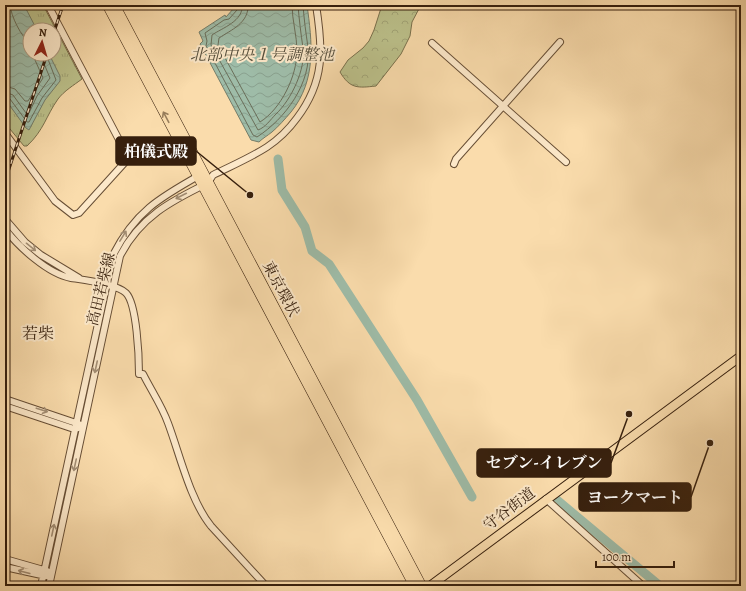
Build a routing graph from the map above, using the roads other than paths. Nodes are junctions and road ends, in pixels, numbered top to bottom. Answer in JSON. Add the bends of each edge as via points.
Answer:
{"nodes":[{"id":1,"x":48,"y":5,"type":"edge"},
{"id":2,"x":107,"y":5,"type":"edge"},
{"id":3,"x":115,"y":5,"type":"edge"},
{"id":4,"x":316,"y":5,"type":"edge"},
{"id":5,"x":560,"y":42,"type":"dead end"},
{"id":6,"x":432,"y":43,"type":"dead end"},
{"id":7,"x":503,"y":106,"type":"junction"},
{"id":8,"x":5,"y":133,"type":"edge"},
{"id":9,"x":566,"y":162,"type":"dead end"},
{"id":10,"x":454,"y":164,"type":"dead end"},
{"id":11,"x":200,"y":175,"type":"junction"},
{"id":12,"x":208,"y":181,"type":"junction"},
{"id":13,"x":5,"y":219,"type":"edge"},
{"id":14,"x":5,"y":229,"type":"edge"},
{"id":15,"x":79,"y":278,"type":"junction"},
{"id":16,"x":105,"y":285,"type":"junction"},
{"id":17,"x":113,"y":287,"type":"junction"},
{"id":18,"x":741,"y":356,"type":"edge"},
{"id":19,"x":5,"y":399,"type":"edge"},
{"id":20,"x":5,"y":406,"type":"edge"},
{"id":21,"x":76,"y":421,"type":"junction"},
{"id":22,"x":84,"y":427,"type":"junction"},
{"id":23,"x":74,"y":429,"type":"junction"},
{"id":24,"x":546,"y":499,"type":"junction"},
{"id":25,"x":5,"y":559,"type":"edge"},
{"id":26,"x":5,"y":567,"type":"edge"},
{"id":27,"x":45,"y":569,"type":"junction"},
{"id":28,"x":52,"y":575,"type":"junction"},
{"id":29,"x":43,"y":577,"type":"junction"},
{"id":30,"x":41,"y":586,"type":"edge"},
{"id":31,"x":49,"y":586,"type":"edge"},
{"id":32,"x":266,"y":586,"type":"edge"},
{"id":33,"x":414,"y":586,"type":"edge"},
{"id":34,"x":422,"y":586,"type":"edge"},
{"id":35,"x":430,"y":586,"type":"edge"},
{"id":36,"x":643,"y":586,"type":"edge"}],
"edges":[{"from":1,"to":8,"type":"street","via":[[127,155],[127,160],[79,214],[73,216],[55,201]]},
{"from":11,"to":2,"type":"highway","name":"東京環状","one_way":true},
{"from":3,"to":11,"type":"highway","name":"東京環状"},
{"from":4,"to":12,"type":"street","name":"高田若柴線","via":[[322,47],[320,67],[309,102],[286,132],[273,143]]},
{"from":5,"to":7,"type":"street"},
{"from":6,"to":7,"type":"street"},
{"from":7,"to":9,"type":"street"},
{"from":7,"to":10,"type":"street"},
{"from":11,"to":12,"type":"highway","name":"東京環状"},
{"from":11,"to":12,"type":"street"},
{"from":16,"to":11,"type":"street","name":"高田若柴線","one_way":true,"via":[[113,255],[135,220],[155,202]]},
{"from":12,"to":17,"type":"street","name":"高田若柴線","one_way":true,"via":[[157,210],[138,230],[120,256]]},
{"from":12,"to":33,"type":"highway","name":"東京環状"},
{"from":12,"to":34,"type":"highway","name":"東京環状"},
{"from":13,"to":15,"type":"street","one_way":true,"via":[[25,242],[41,255]]},
{"from":14,"to":15,"type":"street","via":[[38,262],[62,275]]},
{"from":15,"to":16,"type":"street"},
{"from":16,"to":17,"type":"street"},
{"from":16,"to":21,"type":"street","name":"高田若柴線"},
{"from":17,"to":22,"type":"street","name":"高田若柴線","one_way":true},
{"from":17,"to":32,"type":"street","via":[[125,292],[132,303],[138,341],[139,374],[143,374],[167,421],[196,502],[204,517]]},
{"from":18,"to":24,"type":"main road","name":"守谷街道"},
{"from":19,"to":21,"type":"street","one_way":true},
{"from":20,"to":23,"type":"street"},
{"from":21,"to":22,"type":"street"},
{"from":21,"to":23,"type":"street","name":"高田若柴線"},
{"from":22,"to":23,"type":"street"},
{"from":22,"to":28,"type":"street","name":"高田若柴線","one_way":true},
{"from":27,"to":23,"type":"street","name":"高田若柴線","one_way":true},
{"from":24,"to":35,"type":"main road","name":"守谷街道"},
{"from":24,"to":36,"type":"street"},
{"from":25,"to":27,"type":"street"},
{"from":29,"to":26,"type":"street","one_way":true},
{"from":27,"to":28,"type":"street"},
{"from":27,"to":29,"type":"street","name":"高田若柴線"},
{"from":28,"to":29,"type":"street"},
{"from":28,"to":31,"type":"street","name":"高田若柴線"},
{"from":29,"to":30,"type":"street","name":"高田若柴線"}]}
